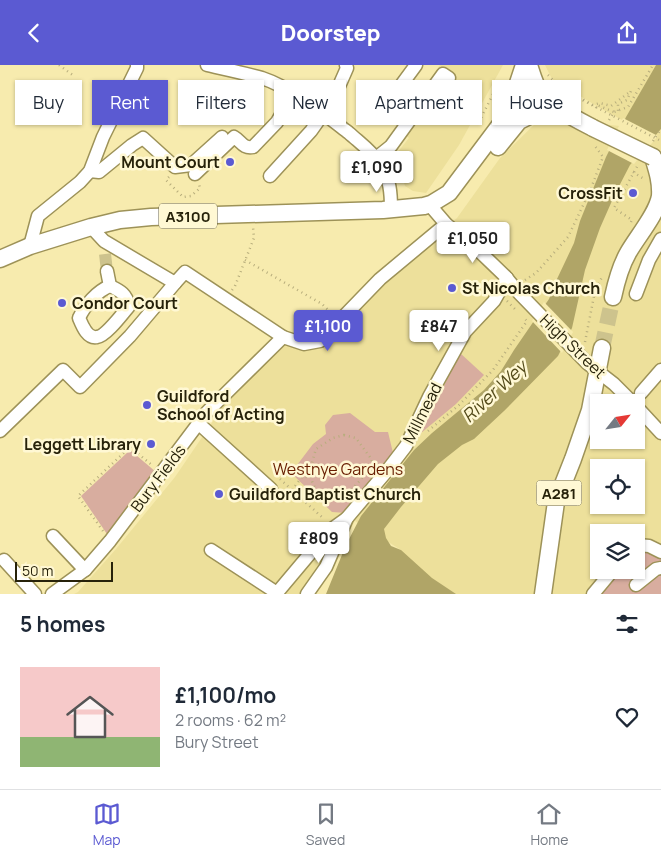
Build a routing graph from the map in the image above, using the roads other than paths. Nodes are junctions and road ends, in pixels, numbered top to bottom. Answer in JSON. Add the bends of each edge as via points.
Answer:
{"nodes":[{"id":1,"x":137,"y":65,"type":"edge"},
{"id":2,"x":206,"y":65,"type":"edge"},
{"id":3,"x":346,"y":65,"type":"edge"},
{"id":4,"x":416,"y":65,"type":"edge"},
{"id":5,"x":524,"y":65,"type":"edge"},
{"id":6,"x":442,"y":72,"type":"edge"},
{"id":7,"x":342,"y":80,"type":"edge"},
{"id":8,"x":405,"y":80,"type":"edge"},
{"id":9,"x":274,"y":84,"type":"edge"},
{"id":10,"x":581,"y":121,"type":"edge"},
{"id":11,"x":274,"y":125,"type":"edge"},
{"id":12,"x":315,"y":125,"type":"edge"},
{"id":13,"x":338,"y":125,"type":"edge"},
{"id":14,"x":516,"y":125,"type":"edge"},
{"id":15,"x":222,"y":137,"type":"dead end"},
{"id":16,"x":376,"y":158,"type":"junction"},
{"id":17,"x":657,"y":159,"type":"edge"},
{"id":18,"x":90,"y":171,"type":"junction"},
{"id":19,"x":195,"y":174,"type":"dead end"},
{"id":20,"x":270,"y":176,"type":"dead end"},
{"id":21,"x":449,"y":193,"type":"junction"},
{"id":22,"x":430,"y":204,"type":"junction"},
{"id":23,"x":391,"y":209,"type":"junction"},
{"id":24,"x":661,"y":217,"type":"edge"},
{"id":25,"x":446,"y":224,"type":"junction"},
{"id":26,"x":91,"y":227,"type":"junction"},
{"id":27,"x":637,"y":239,"type":"junction"},
{"id":28,"x":661,"y":239,"type":"edge"},
{"id":29,"x":30,"y":246,"type":"junction"},
{"id":30,"x":0,"y":259,"type":"edge"},
{"id":31,"x":107,"y":271,"type":"tunnel mouth"},
{"id":32,"x":507,"y":279,"type":"junction"},
{"id":33,"x":175,"y":283,"type":"junction"},
{"id":34,"x":110,"y":286,"type":"dead end"},
{"id":35,"x":636,"y":294,"type":"dead end"},
{"id":36,"x":612,"y":297,"type":"tunnel mouth"},
{"id":37,"x":283,"y":337,"type":"junction"},
{"id":38,"x":602,"y":348,"type":"tunnel mouth"},
{"id":39,"x":592,"y":367,"type":"junction"},
{"id":40,"x":661,"y":370,"type":"edge"},
{"id":41,"x":631,"y":394,"type":"edge"},
{"id":42,"x":640,"y":394,"type":"edge"},
{"id":43,"x":645,"y":416,"type":"edge"},
{"id":44,"x":198,"y":423,"type":"junction"},
{"id":45,"x":0,"y":431,"type":"edge"},
{"id":46,"x":661,"y":433,"type":"edge"},
{"id":47,"x":271,"y":489,"type":"dead end"},
{"id":48,"x":348,"y":518,"type":"junction"},
{"id":49,"x":53,"y":537,"type":"dead end"},
{"id":50,"x":645,"y":546,"type":"edge"},
{"id":51,"x":211,"y":550,"type":"dead end"},
{"id":52,"x":661,"y":552,"type":"edge"},
{"id":53,"x":4,"y":560,"type":"dead end"},
{"id":54,"x":661,"y":568,"type":"edge"},
{"id":55,"x":85,"y":570,"type":"junction"},
{"id":56,"x":606,"y":579,"type":"edge"},
{"id":57,"x":636,"y":585,"type":"dead end"},
{"id":58,"x":35,"y":594,"type":"edge"},
{"id":59,"x":52,"y":594,"type":"edge"},
{"id":60,"x":276,"y":594,"type":"edge"},
{"id":61,"x":307,"y":594,"type":"edge"},
{"id":62,"x":543,"y":594,"type":"edge"},
{"id":63,"x":593,"y":594,"type":"edge"}],
"edges":[{"from":1,"to":18,"type":"street"},
{"from":2,"to":9,"type":"street"},
{"from":3,"to":7,"type":"street"},
{"from":4,"to":8,"type":"street"},
{"from":5,"to":21,"type":"main road","number":"A3100","via":[[500,125]]},
{"from":6,"to":16,"type":"street","via":[[391,146]]},
{"from":10,"to":17,"type":"main road","bridge":true},
{"from":11,"to":19,"type":"street","via":[[253,147],[243,145],[234,137]]},
{"from":12,"to":20,"type":"street"},
{"from":13,"to":16,"type":"street"},
{"from":14,"to":21,"type":"main road","number":"A3100","via":[[474,177]]},
{"from":15,"to":18,"type":"street","via":[[191,165],[174,167],[143,138],[100,172]]},
{"from":16,"to":23,"type":"street","via":[[388,182]]},
{"from":17,"to":27,"type":"main road","via":[[660,199]]},
{"from":18,"to":29,"type":"street","via":[[38,216]]},
{"from":21,"to":22,"type":"main road","number":"A3100"},
{"from":22,"to":23,"type":"main road","number":"A3100"},
{"from":22,"to":25,"type":"street","name":"High Street"},
{"from":23,"to":26,"type":"main road","number":"A3100","via":[[151,217]]},
{"from":24,"to":27,"type":"main road"},
{"from":25,"to":32,"type":"street","name":"High Street"},
{"from":25,"to":37,"type":"street","via":[[380,279],[320,341],[304,345]]},
{"from":26,"to":29,"type":"main road","number":"A3100"},
{"from":26,"to":33,"type":"street","via":[[104,247]]},
{"from":27,"to":36,"type":"main road","via":[[627,255]]},
{"from":28,"to":35,"type":"street"},
{"from":29,"to":30,"type":"main road","number":"A3100"},
{"from":31,"to":34,"type":"street"},
{"from":32,"to":39,"type":"street","name":"High Street"},
{"from":32,"to":48,"type":"street","name":"Millmead","via":[[494,301],[466,332],[406,446]]},
{"from":33,"to":37,"type":"street","via":[[185,272]]},
{"from":33,"to":45,"type":"street","via":[[130,336],[80,387],[63,370]]},
{"from":37,"to":44,"type":"street","name":"Bury Fields"},
{"from":38,"to":39,"type":"main road","number":"A281"},
{"from":39,"to":41,"type":"street","name":"High Street"},
{"from":39,"to":62,"type":"main road","number":"A281","via":[[593,396],[556,502]]},
{"from":40,"to":42,"type":"street"},
{"from":43,"to":46,"type":"street"},
{"from":44,"to":47,"type":"street"},
{"from":44,"to":55,"type":"street","name":"Bury Fields"},
{"from":48,"to":60,"type":"street","name":"Millmead","via":[[329,531]]},
{"from":48,"to":61,"type":"street","name":"Millmead","via":[[326,567]]},
{"from":49,"to":55,"type":"street"},
{"from":50,"to":52,"type":"street"},
{"from":51,"to":60,"type":"street"},
{"from":53,"to":58,"type":"street"},
{"from":54,"to":57,"type":"street"},
{"from":55,"to":59,"type":"street","name":"Bury Fields"},
{"from":56,"to":63,"type":"street"}]}
